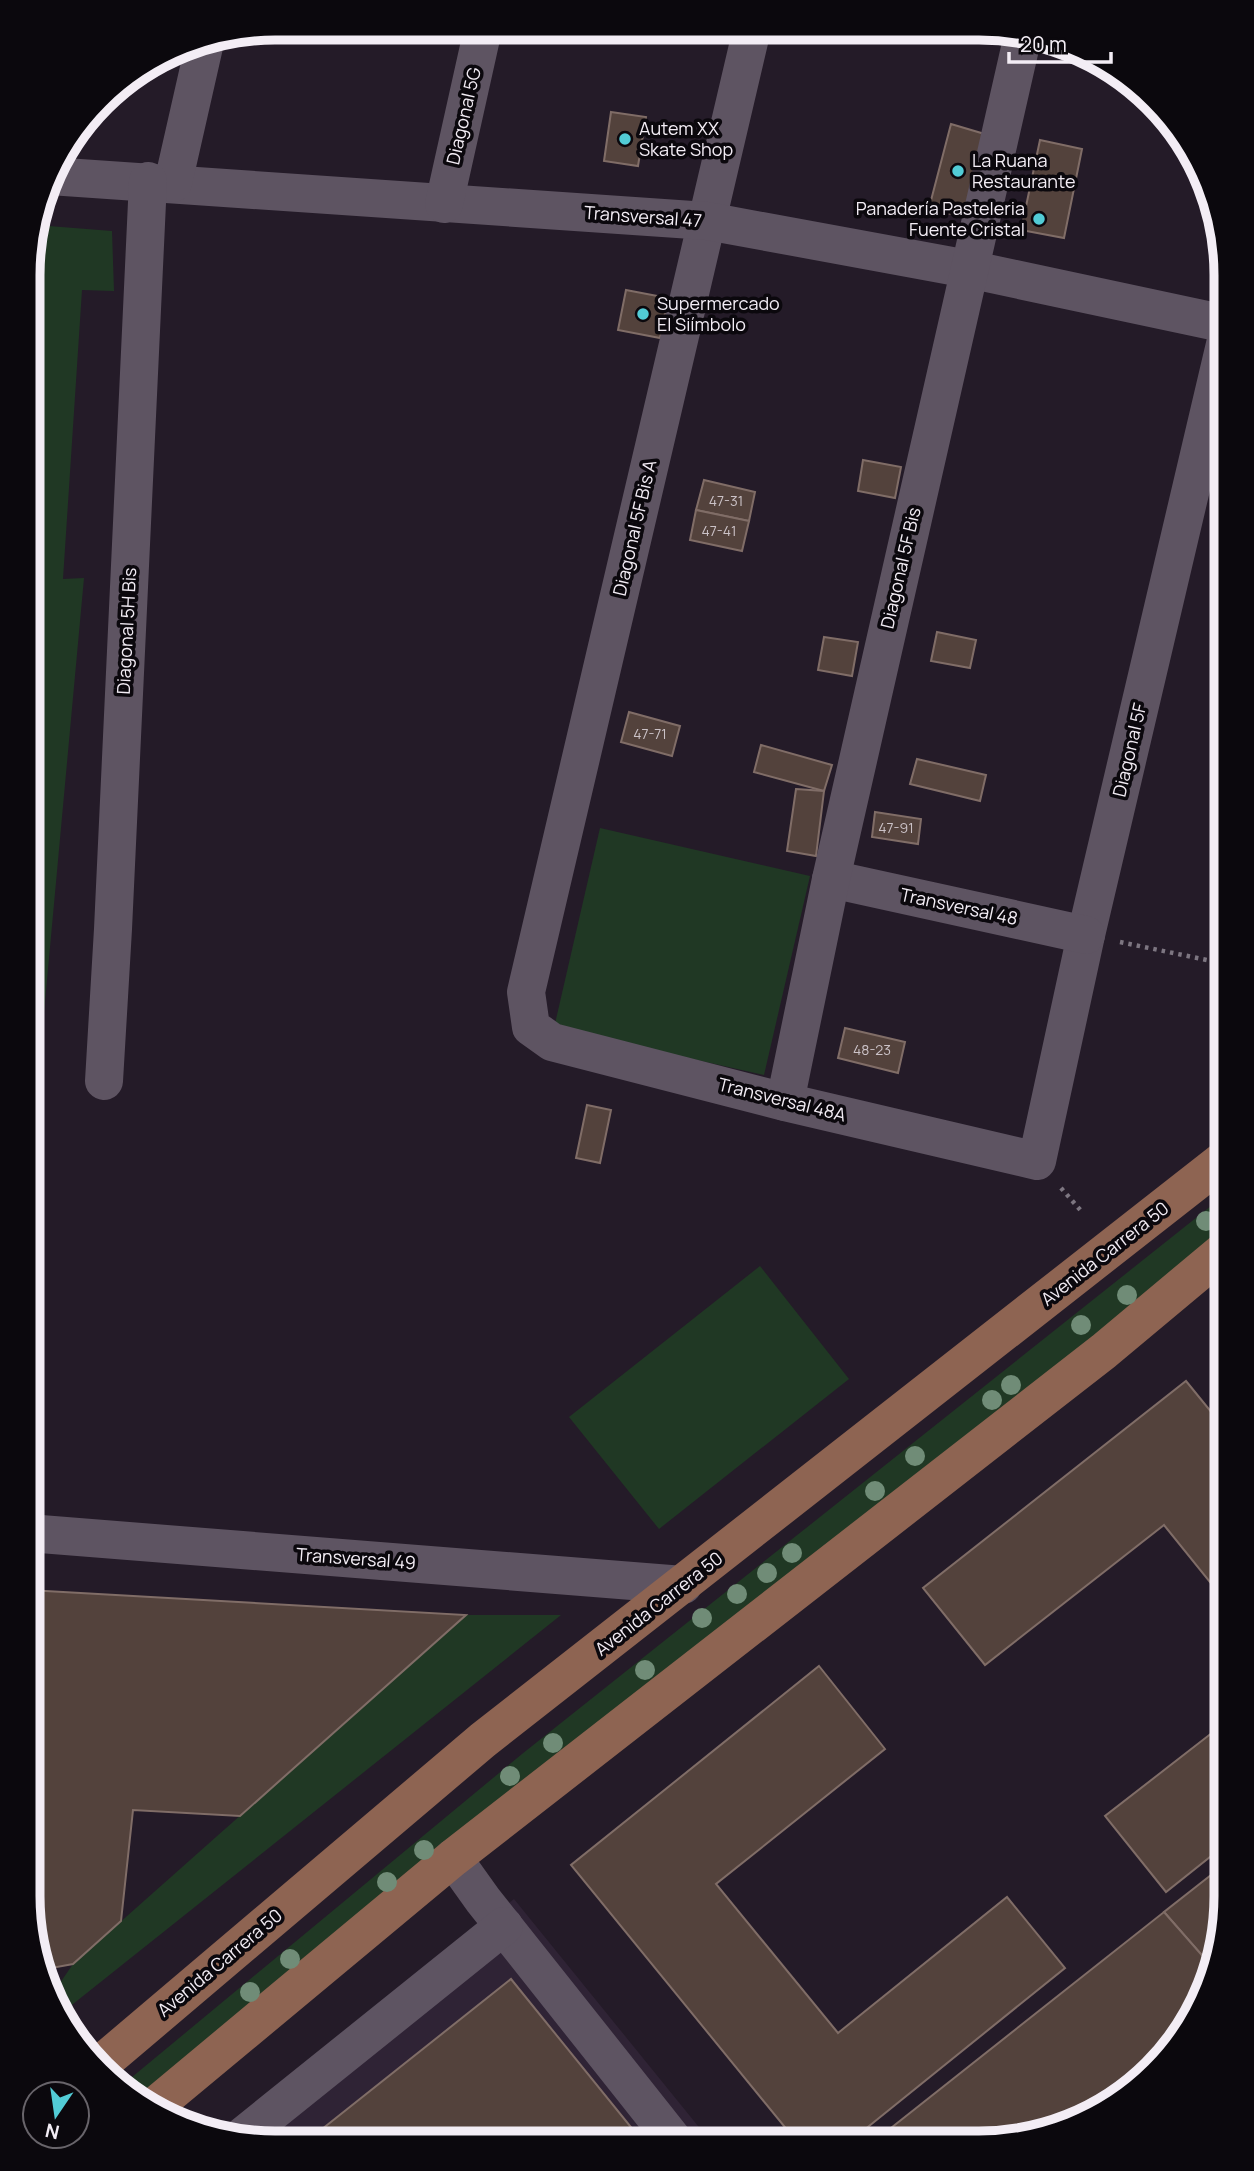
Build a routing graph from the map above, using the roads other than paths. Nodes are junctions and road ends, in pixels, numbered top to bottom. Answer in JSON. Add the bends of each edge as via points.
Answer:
{"nodes":[{"id":1,"x":749,"y":40,"type":"edge"},
{"id":2,"x":480,"y":41,"type":"edge"},
{"id":3,"x":1021,"y":44,"type":"edge"},
{"id":4,"x":202,"y":53,"type":"edge"},
{"id":5,"x":62,"y":177,"type":"edge"},
{"id":6,"x":160,"y":182,"type":"junction"},
{"id":7,"x":444,"y":204,"type":"junction"},
{"id":8,"x":706,"y":221,"type":"junction"},
{"id":9,"x":968,"y":269,"type":"junction"},
{"id":10,"x":1214,"y":321,"type":"edge"},
{"id":11,"x":1214,"y":391,"type":"edge"},
{"id":12,"x":831,"y":879,"type":"junction"},
{"id":13,"x":1086,"y":935,"type":"junction"},
{"id":14,"x":531,"y":1027,"type":"joint"},
{"id":15,"x":104,"y":1081,"type":"dead end"},
{"id":16,"x":785,"y":1102,"type":"junction"},
{"id":17,"x":1037,"y":1161,"type":"joint"},
{"id":18,"x":1213,"y":1168,"type":"edge"},
{"id":19,"x":1213,"y":1260,"type":"edge"},
{"id":20,"x":40,"y":1535,"type":"edge"},
{"id":21,"x":683,"y":1585,"type":"junction"},
{"id":22,"x":453,"y":1858,"type":"junction"},
{"id":23,"x":504,"y":1926,"type":"junction"},
{"id":24,"x":107,"y":2059,"type":"edge"},
{"id":25,"x":161,"y":2101,"type":"edge"},
{"id":26,"x":251,"y":2129,"type":"edge"},
{"id":27,"x":666,"y":2131,"type":"edge"}],
"edges":[{"from":1,"to":8,"type":"street","name":"Diagonal 5F Bis A"},
{"from":2,"to":7,"type":"street","name":"Diagonal 5G"},
{"from":3,"to":9,"type":"street","name":"Diagonal 5F Bis"},
{"from":4,"to":6,"type":"street","name":"Diagonal 5H Bis"},
{"from":5,"to":6,"type":"street","name":"Transversal 47"},
{"from":6,"to":7,"type":"street","name":"Transversal 47"},
{"from":6,"to":15,"type":"street","name":"Diagonal 5H Bis"},
{"from":7,"to":8,"type":"street","name":"Transversal 47"},
{"from":8,"to":9,"type":"street","name":"Transversal 47"},
{"from":8,"to":14,"type":"street","name":"Diagonal 5F Bis A","via":[[526,992]]},
{"from":9,"to":10,"type":"street","name":"Transversal 47"},
{"from":9,"to":12,"type":"street","name":"Diagonal 5F Bis"},
{"from":11,"to":13,"type":"street","name":"Diagonal 5F"},
{"from":12,"to":13,"type":"street","name":"Transversal 48"},
{"from":12,"to":16,"type":"street","name":"Diagonal 5F Bis"},
{"from":13,"to":17,"type":"street","name":"Diagonal 5F"},
{"from":14,"to":16,"type":"street","name":"Transversal 48A","via":[[552,1042]]},
{"from":16,"to":17,"type":"street","name":"Transversal 48A"},
{"from":18,"to":21,"type":"main road","name":"Avenida Carrera 50"},
{"from":19,"to":22,"type":"main road","via":[[1104,1351]]},
{"from":20,"to":21,"type":"street","name":"Transversal 49"},
{"from":21,"to":24,"type":"main road","name":"Avenida Carrera 50","via":[[483,1740]]},
{"from":22,"to":23,"type":"street"},
{"from":22,"to":25,"type":"main road"},
{"from":23,"to":26,"type":"street"},
{"from":23,"to":27,"type":"street"}]}
